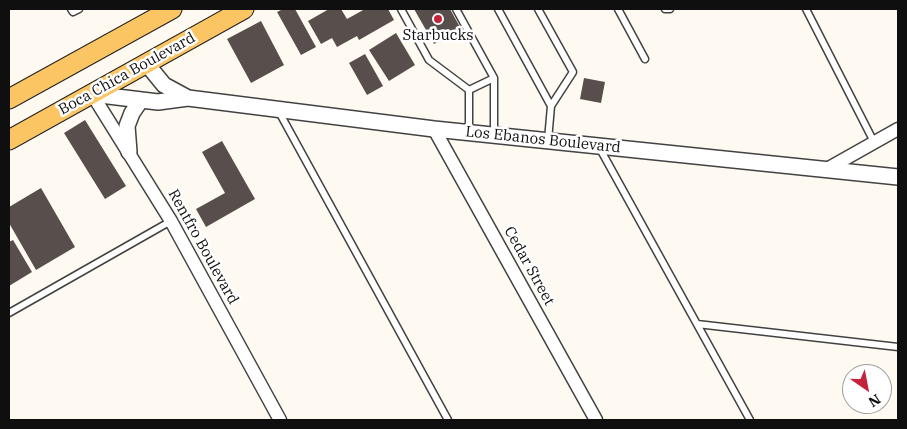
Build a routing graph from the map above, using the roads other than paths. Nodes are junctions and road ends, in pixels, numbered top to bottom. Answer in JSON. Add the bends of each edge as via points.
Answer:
{"nodes":[{"id":1,"x":71,"y":9,"type":"edge"},
{"id":2,"x":79,"y":9,"type":"edge"},
{"id":3,"x":244,"y":9,"type":"edge"},
{"id":4,"x":401,"y":9,"type":"edge"},
{"id":5,"x":456,"y":9,"type":"edge"},
{"id":6,"x":498,"y":9,"type":"edge"},
{"id":7,"x":538,"y":9,"type":"edge"},
{"id":8,"x":618,"y":9,"type":"edge"},
{"id":9,"x":665,"y":9,"type":"edge"},
{"id":10,"x":670,"y":9,"type":"edge"},
{"id":11,"x":806,"y":9,"type":"edge"},
{"id":12,"x":164,"y":11,"type":"edge"},
{"id":13,"x":645,"y":59,"type":"dead end"},
{"id":14,"x":146,"y":63,"type":"junction"},
{"id":15,"x":494,"y":78,"type":"junction"},
{"id":16,"x":470,"y":90,"type":"junction"},
{"id":17,"x":11,"y":94,"type":"edge"},
{"id":18,"x":92,"y":94,"type":"junction"},
{"id":19,"x":188,"y":98,"type":"junction"},
{"id":20,"x":142,"y":100,"type":"junction"},
{"id":21,"x":551,"y":106,"type":"junction"},
{"id":22,"x":277,"y":109,"type":"junction"},
{"id":23,"x":434,"y":129,"type":"junction"},
{"id":24,"x":898,"y":129,"type":"edge"},
{"id":25,"x":469,"y":132,"type":"junction"},
{"id":26,"x":494,"y":135,"type":"junction"},
{"id":27,"x":9,"y":140,"type":"edge"},
{"id":28,"x":548,"y":140,"type":"junction"},
{"id":29,"x":874,"y":142,"type":"junction"},
{"id":30,"x":598,"y":146,"type":"junction"},
{"id":31,"x":129,"y":152,"type":"junction"},
{"id":32,"x":827,"y":169,"type":"junction"},
{"id":33,"x":898,"y":176,"type":"edge"},
{"id":34,"x":171,"y":221,"type":"junction"},
{"id":35,"x":9,"y":313,"type":"edge"},
{"id":36,"x":697,"y":324,"type":"junction"},
{"id":37,"x":898,"y":347,"type":"edge"},
{"id":38,"x":280,"y":420,"type":"edge"},
{"id":39,"x":448,"y":420,"type":"edge"},
{"id":40,"x":596,"y":420,"type":"edge"},
{"id":41,"x":750,"y":420,"type":"edge"}],
"edges":[{"from":1,"to":2,"type":"lane","via":[[73,12]]},
{"from":3,"to":14,"type":"main road","name":"Boca Chica Boulevard"},
{"from":4,"to":16,"type":"lane","via":[[430,60]]},
{"from":5,"to":15,"type":"lane"},
{"from":6,"to":21,"type":"lane"},
{"from":7,"to":21,"type":"lane","via":[[573,72]]},
{"from":8,"to":13,"type":"lane"},
{"from":9,"to":10,"type":"lane"},
{"from":11,"to":29,"type":"lane"},
{"from":12,"to":17,"type":"main road"},
{"from":14,"to":18,"type":"main road","name":"Boca Chica Boulevard"},
{"from":14,"to":19,"type":"street","name":"Los Ebanos Boulevard","via":[[164,85]]},
{"from":15,"to":16,"type":"lane"},
{"from":15,"to":26,"type":"lane"},
{"from":16,"to":25,"type":"lane"},
{"from":18,"to":20,"type":"street","name":"Los Ebanos Boulevard"},
{"from":18,"to":27,"type":"main road","name":"Boca Chica Boulevard"},
{"from":18,"to":31,"type":"street","name":"Rentfro Boulevard"},
{"from":19,"to":20,"type":"street","name":"Los Ebanos Boulevard","via":[[158,102]]},
{"from":19,"to":22,"type":"street","name":"Los Ebanos Boulevard"},
{"from":20,"to":31,"type":"street","via":[[126,126]]},
{"from":21,"to":28,"type":"lane"},
{"from":22,"to":23,"type":"street","name":"Los Ebanos Boulevard"},
{"from":22,"to":39,"type":"lane"},
{"from":23,"to":25,"type":"street","name":"Los Ebanos Boulevard"},
{"from":23,"to":40,"type":"street","name":"Cedar Street"},
{"from":24,"to":29,"type":"street"},
{"from":25,"to":26,"type":"street","name":"Los Ebanos Boulevard"},
{"from":26,"to":28,"type":"street","name":"Los Ebanos Boulevard"},
{"from":28,"to":30,"type":"street","name":"Los Ebanos Boulevard"},
{"from":29,"to":32,"type":"street"},
{"from":30,"to":32,"type":"street","name":"Los Ebanos Boulevard"},
{"from":30,"to":36,"type":"lane"},
{"from":31,"to":34,"type":"street","name":"Rentfro Boulevard"},
{"from":32,"to":33,"type":"street","name":"Los Ebanos Boulevard"},
{"from":34,"to":35,"type":"lane"},
{"from":34,"to":38,"type":"street","name":"Rentfro Boulevard"},
{"from":36,"to":37,"type":"lane"},
{"from":36,"to":41,"type":"lane"}]}
